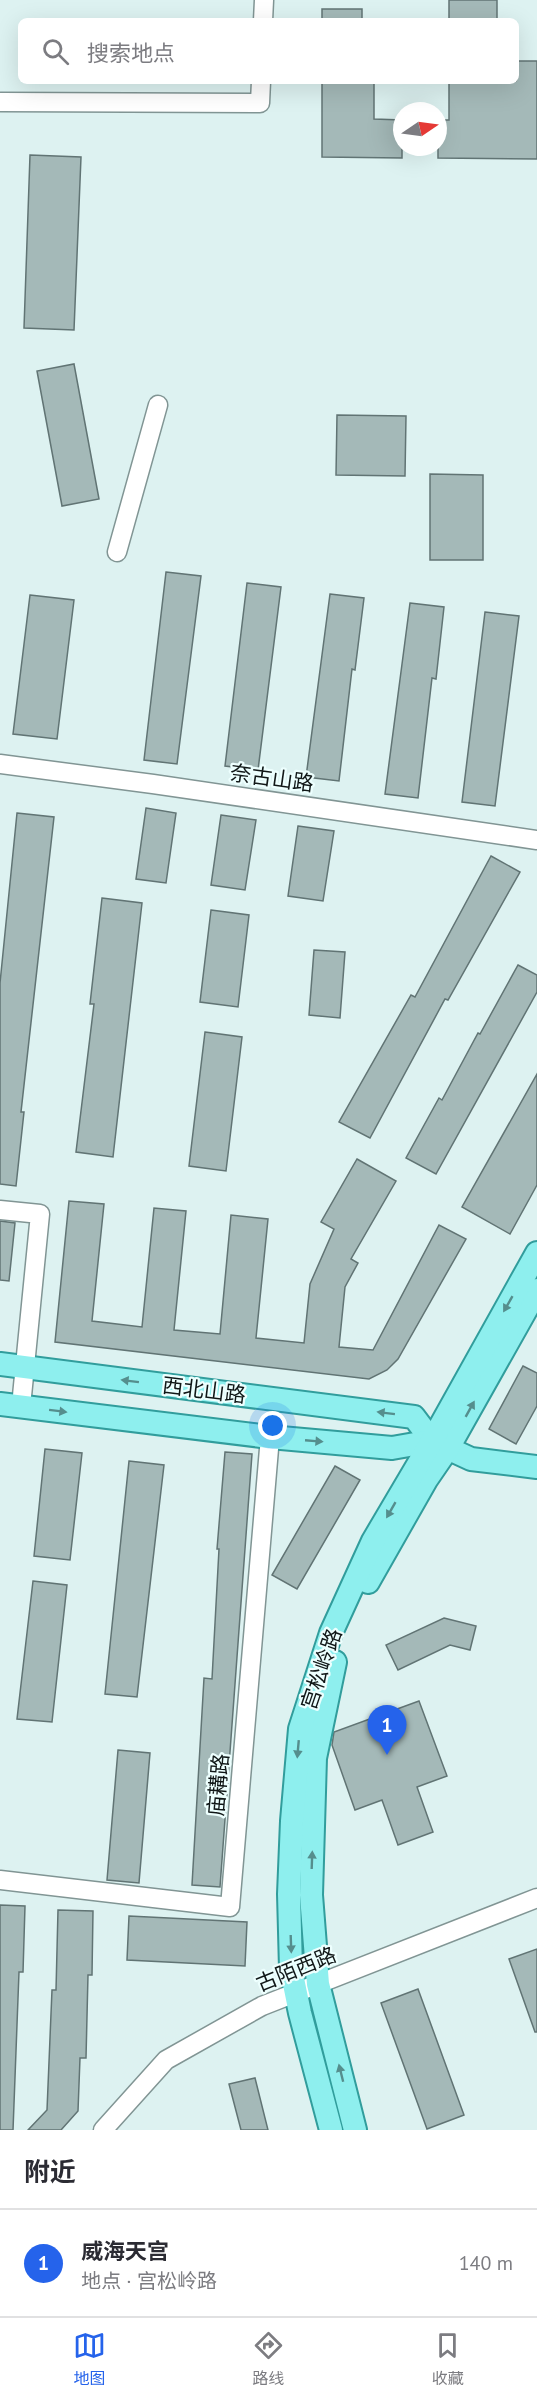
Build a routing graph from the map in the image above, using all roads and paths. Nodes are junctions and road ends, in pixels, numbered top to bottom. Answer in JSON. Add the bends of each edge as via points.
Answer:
{"nodes":[{"id":1,"x":264,"y":0,"type":"edge"},
{"id":2,"x":263,"y":18,"type":"edge"},
{"id":3,"x":261,"y":84,"type":"edge"},
{"id":4,"x":0,"y":102,"type":"edge"},
{"id":5,"x":158,"y":405,"type":"dead end"},
{"id":6,"x":117,"y":552,"type":"dead end"},
{"id":7,"x":0,"y":764,"type":"edge"},
{"id":8,"x":537,"y":840,"type":"edge"},
{"id":9,"x":0,"y":1210,"type":"edge"},
{"id":10,"x":537,"y":1253,"type":"edge"},
{"id":11,"x":537,"y":1290,"type":"edge"},
{"id":12,"x":0,"y":1364,"type":"edge"},
{"id":13,"x":25,"y":1367,"type":"junction"},
{"id":14,"x":10,"y":1405,"type":"edge"},
{"id":15,"x":270,"y":1437,"type":"junction"},
{"id":16,"x":440,"y":1445,"type":"junction"},
{"id":17,"x":537,"y":1467,"type":"edge"},
{"id":18,"x":0,"y":1880,"type":"edge"},
{"id":19,"x":537,"y":1898,"type":"edge"},
{"id":20,"x":318,"y":1984,"type":"junction"},
{"id":21,"x":295,"y":1993,"type":"junction"},
{"id":22,"x":103,"y":2130,"type":"edge"},
{"id":23,"x":331,"y":2130,"type":"edge"},
{"id":24,"x":355,"y":2130,"type":"edge"}],
"edges":[{"from":1,"to":2,"type":"street"},
{"from":3,"to":4,"type":"street","via":[[260,103]]},
{"from":5,"to":6,"type":"street"},
{"from":7,"to":8,"type":"street","name":"奈古山路"},
{"from":9,"to":13,"type":"street","via":[[40,1214]]},
{"from":10,"to":16,"type":"main road","name":"宫松岭路","one_way":true},
{"from":16,"to":11,"type":"main road","one_way":true},
{"from":12,"to":13,"type":"main road","name":"西北山路"},
{"from":13,"to":14,"type":"street"},
{"from":16,"to":13,"type":"main road","name":"西北山路","one_way":true,"via":[[414,1417]]},
{"from":14,"to":15,"type":"main road","name":"西北山路","one_way":true},
{"from":15,"to":16,"type":"main road","name":"西北山路","one_way":true,"via":[[392,1448]]},
{"from":15,"to":18,"type":"street","name":"庙耩路","via":[[230,1907]]},
{"from":16,"to":17,"type":"main road","via":[[471,1459]]},
{"from":20,"to":16,"type":"main road","one_way":true,"via":[[311,1895],[315,1758],[343,1627],[426,1480]]},
{"from":16,"to":21,"type":"main road","name":"宫松岭路","one_way":true,"via":[[373,1541],[331,1634],[300,1730],[289,1894]]},
{"from":19,"to":20,"type":"street","name":"古陌西路"},
{"from":20,"to":21,"type":"street","name":"古陌西路"},
{"from":24,"to":20,"type":"main road","one_way":true},
{"from":21,"to":22,"type":"street","name":"古陌西路","via":[[262,2006],[165,2060]]},
{"from":21,"to":23,"type":"main road","name":"宫松岭路"}]}
